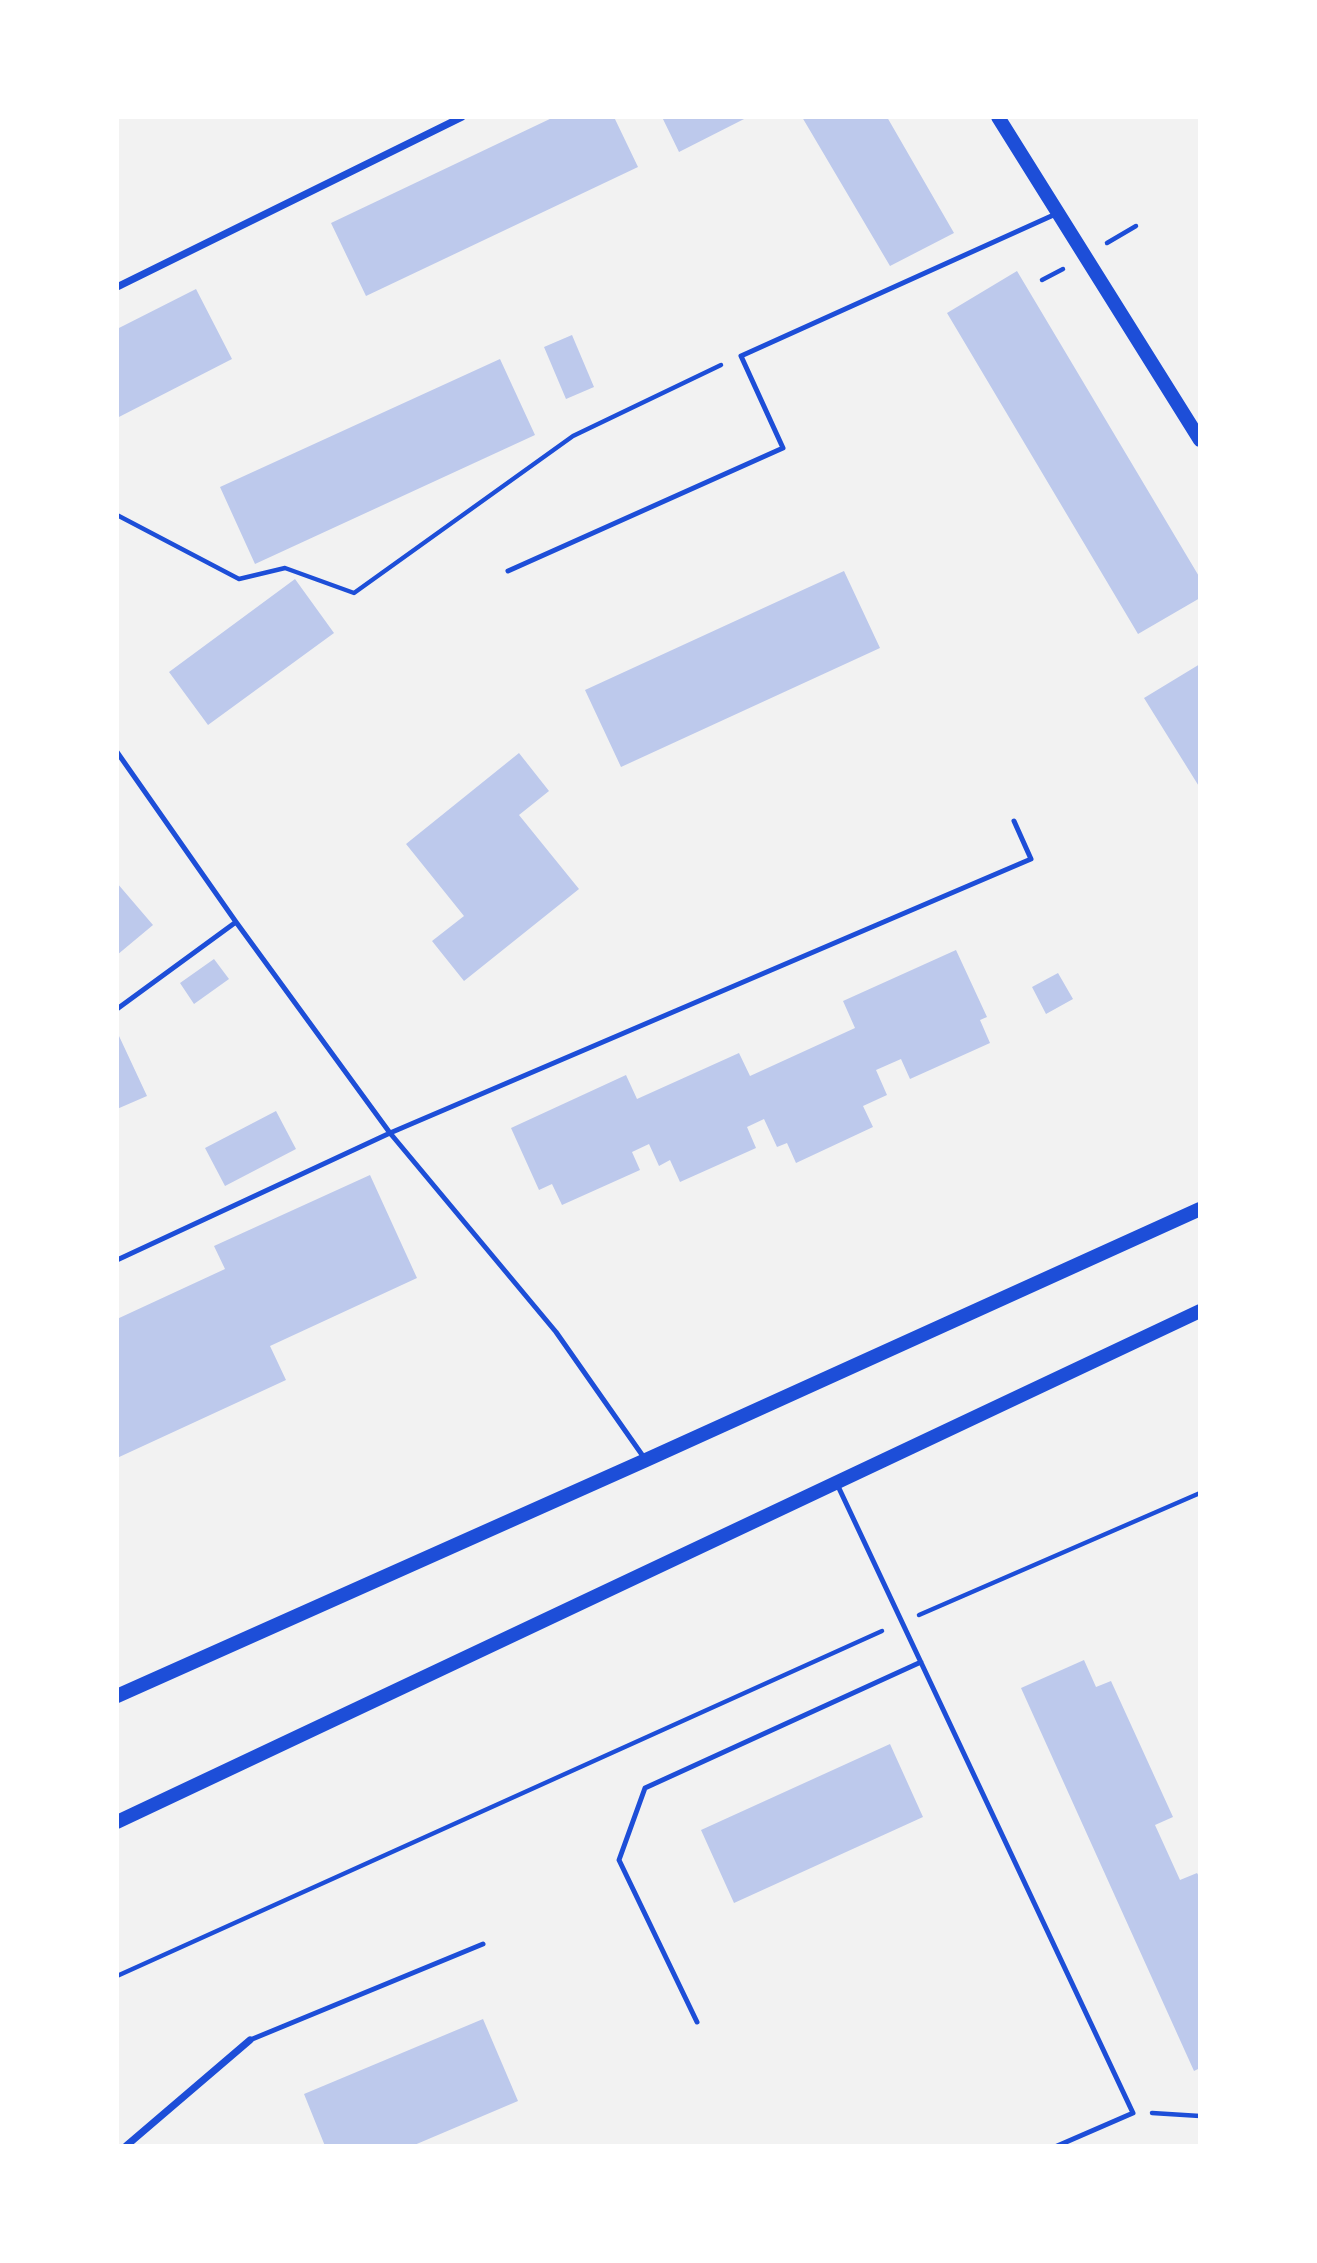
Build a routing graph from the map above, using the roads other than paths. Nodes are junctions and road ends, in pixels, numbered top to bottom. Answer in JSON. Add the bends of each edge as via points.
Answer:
{"nodes":[{"id":1,"x":462,"y":117,"type":"edge"},
{"id":2,"x":998,"y":117,"type":"edge"},
{"id":3,"x":1058,"y":213,"type":"junction"},
{"id":4,"x":117,"y":287,"type":"edge"},
{"id":5,"x":1200,"y":440,"type":"edge"},
{"id":6,"x":508,"y":571,"type":"dead end"},
{"id":7,"x":117,"y":752,"type":"edge"},
{"id":8,"x":1014,"y":821,"type":"dead end"},
{"id":9,"x":236,"y":922,"type":"junction"},
{"id":10,"x":117,"y":1009,"type":"edge"},
{"id":11,"x":390,"y":1133,"type":"junction"},
{"id":12,"x":1200,"y":1209,"type":"edge"},
{"id":13,"x":117,"y":1260,"type":"edge"},
{"id":14,"x":1200,"y":1311,"type":"edge"},
{"id":15,"x":646,"y":1460,"type":"junction"},
{"id":16,"x":836,"y":1483,"type":"junction"},
{"id":17,"x":921,"y":1662,"type":"junction"},
{"id":18,"x":117,"y":1696,"type":"edge"},
{"id":19,"x":117,"y":1822,"type":"edge"},
{"id":20,"x":483,"y":1944,"type":"dead end"},
{"id":21,"x":697,"y":2022,"type":"dead end"},
{"id":22,"x":250,"y":2040,"type":"joint"},
{"id":23,"x":126,"y":2146,"type":"edge"},
{"id":24,"x":1057,"y":2146,"type":"edge"}],
"edges":[{"from":1,"to":4,"type":"street"},
{"from":2,"to":3,"type":"main road"},
{"from":3,"to":5,"type":"main road"},
{"from":3,"to":6,"type":"lane","via":[[741,356],[783,448]]},
{"from":7,"to":9,"type":"lane"},
{"from":8,"to":11,"type":"lane","via":[[1031,859]]},
{"from":9,"to":10,"type":"lane"},
{"from":9,"to":11,"type":"lane"},
{"from":11,"to":13,"type":"lane"},
{"from":11,"to":15,"type":"lane","via":[[556,1332]]},
{"from":12,"to":15,"type":"main road"},
{"from":14,"to":16,"type":"main road"},
{"from":15,"to":18,"type":"main road"},
{"from":16,"to":17,"type":"lane"},
{"from":16,"to":19,"type":"main road"},
{"from":17,"to":21,"type":"lane","via":[[645,1788],[619,1860]]},
{"from":17,"to":24,"type":"lane","via":[[1133,2112]]},
{"from":20,"to":22,"type":"lane"},
{"from":22,"to":23,"type":"street"}]}
